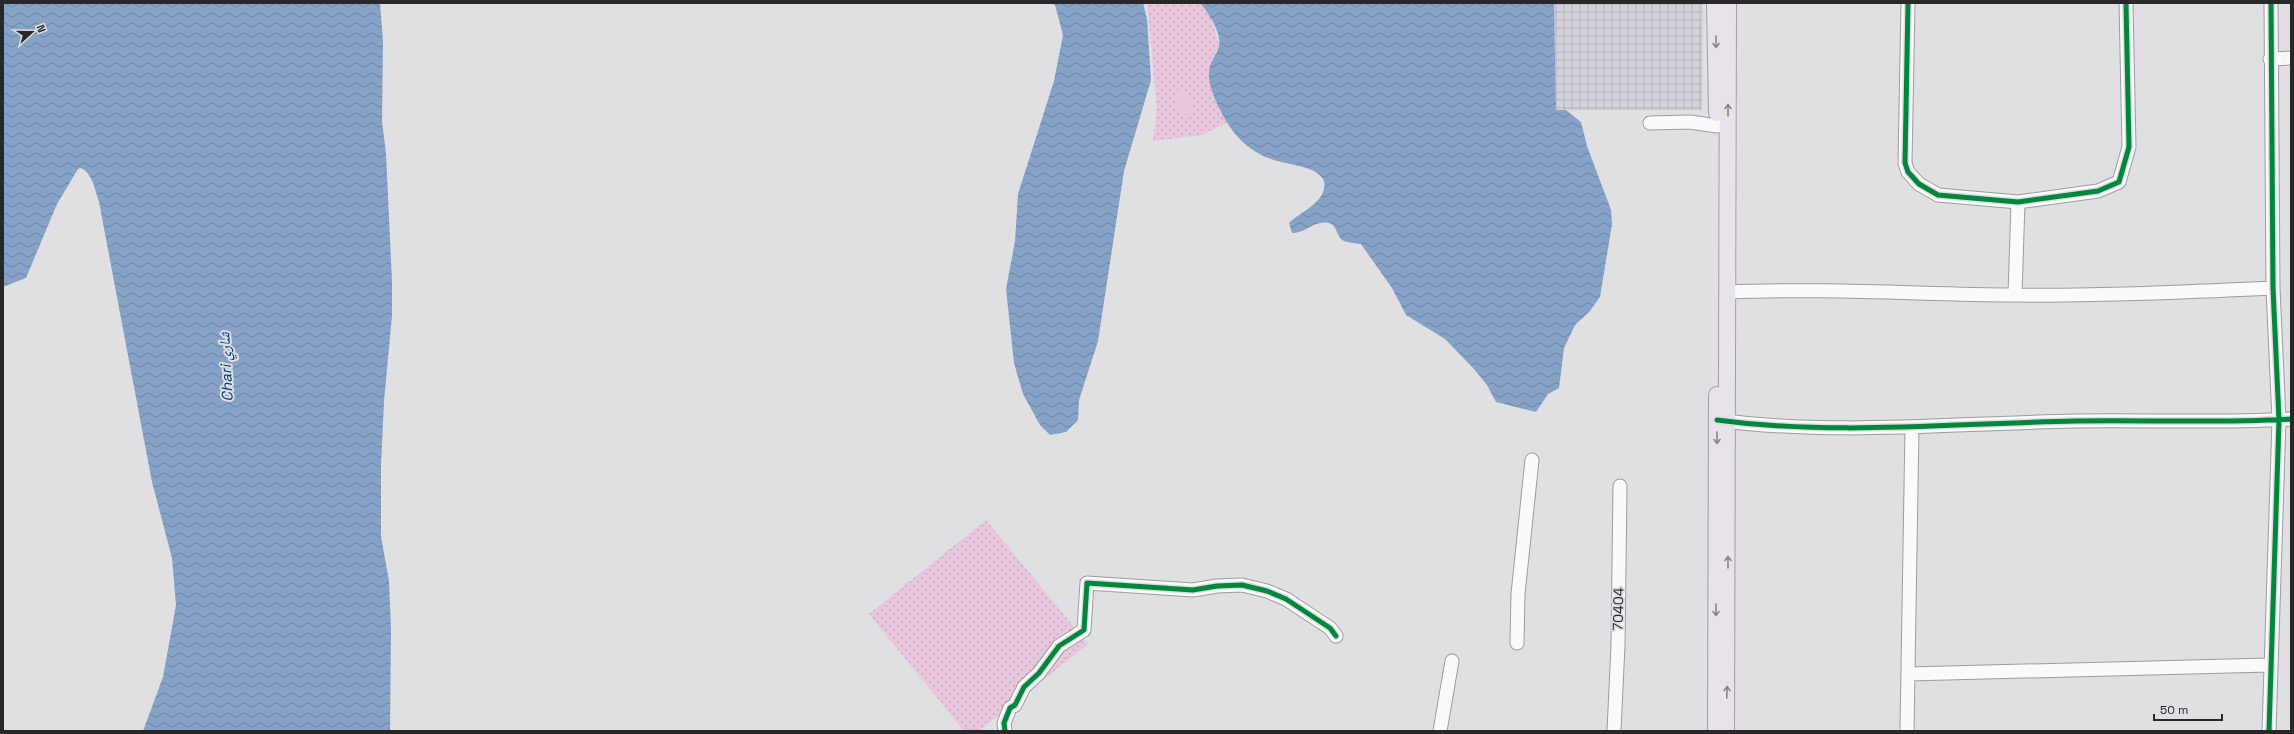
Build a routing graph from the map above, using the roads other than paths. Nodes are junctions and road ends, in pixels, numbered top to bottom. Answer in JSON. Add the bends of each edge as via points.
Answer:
{"nodes":[{"id":1,"x":1715,"y":3,"type":"edge"},
{"id":2,"x":1728,"y":3,"type":"edge"},
{"id":3,"x":1908,"y":3,"type":"edge"},
{"id":4,"x":2126,"y":3,"type":"edge"},
{"id":5,"x":2271,"y":3,"type":"edge"},
{"id":6,"x":2291,"y":58,"type":"edge"},
{"id":7,"x":2270,"y":59,"type":"junction"},
{"id":8,"x":1650,"y":123,"type":"dead end"},
{"id":9,"x":1717,"y":126,"type":"junction"},
{"id":10,"x":2018,"y":202,"type":"junction"},
{"id":11,"x":2273,"y":288,"type":"junction"},
{"id":12,"x":1727,"y":292,"type":"junction"},
{"id":13,"x":2015,"y":295,"type":"junction"},
{"id":14,"x":2285,"y":419,"type":"edge"},
{"id":15,"x":1722,"y":420,"type":"junction"},
{"id":16,"x":1912,"y":427,"type":"junction"},
{"id":17,"x":1532,"y":460,"type":"dead end"},
{"id":18,"x":1620,"y":486,"type":"dead end"},
{"id":19,"x":1336,"y":636,"type":"dead end"},
{"id":20,"x":1517,"y":643,"type":"dead end"},
{"id":21,"x":1452,"y":661,"type":"dead end"},
{"id":22,"x":2269,"y":665,"type":"junction"},
{"id":23,"x":1908,"y":674,"type":"junction"},
{"id":24,"x":1005,"y":731,"type":"edge"},
{"id":25,"x":1440,"y":731,"type":"edge"},
{"id":26,"x":1614,"y":731,"type":"edge"},
{"id":27,"x":1716,"y":731,"type":"edge"},
{"id":28,"x":1726,"y":731,"type":"edge"},
{"id":29,"x":1907,"y":731,"type":"edge"},
{"id":30,"x":2269,"y":731,"type":"edge"}],
"edges":[{"from":1,"to":9,"type":"main road","one_way":true},
{"from":12,"to":2,"type":"main road","one_way":true},
{"from":3,"to":10,"type":"street","via":[[1905,163],[1908,172],[1918,184],[1938,195]]},
{"from":4,"to":10,"type":"street","via":[[2129,147],[2119,182],[2098,191]]},
{"from":5,"to":7,"type":"street"},
{"from":6,"to":7,"type":"street"},
{"from":7,"to":11,"type":"street"},
{"from":8,"to":9,"type":"street","via":[[1690,122]]},
{"from":9,"to":15,"type":"main road"},
{"from":10,"to":13,"type":"street"},
{"from":11,"to":13,"type":"street","via":[[2117,295]]},
{"from":11,"to":14,"type":"street"},
{"from":12,"to":13,"type":"street","via":[[1770,290]]},
{"from":12,"to":15,"type":"main road"},
{"from":14,"to":16,"type":"street","via":[[2076,421]]},
{"from":14,"to":22,"type":"street"},
{"from":15,"to":16,"type":"street","via":[[1777,426]]},
{"from":15,"to":27,"type":"main road","one_way":true},
{"from":28,"to":15,"type":"main road","one_way":true},
{"from":16,"to":23,"type":"street"},
{"from":17,"to":20,"type":"street","via":[[1518,594]]},
{"from":18,"to":26,"type":"street","name":"70404"},
{"from":19,"to":24,"type":"street","via":[[1330,628],[1286,599],[1267,590],[1242,585],[1193,590],[1087,583],[1084,630],[1059,646],[1039,673],[1024,687],[1015,705],[1010,708],[1004,723]]},
{"from":21,"to":25,"type":"street"},
{"from":22,"to":23,"type":"street"},
{"from":22,"to":30,"type":"street"},
{"from":23,"to":29,"type":"street"}]}
